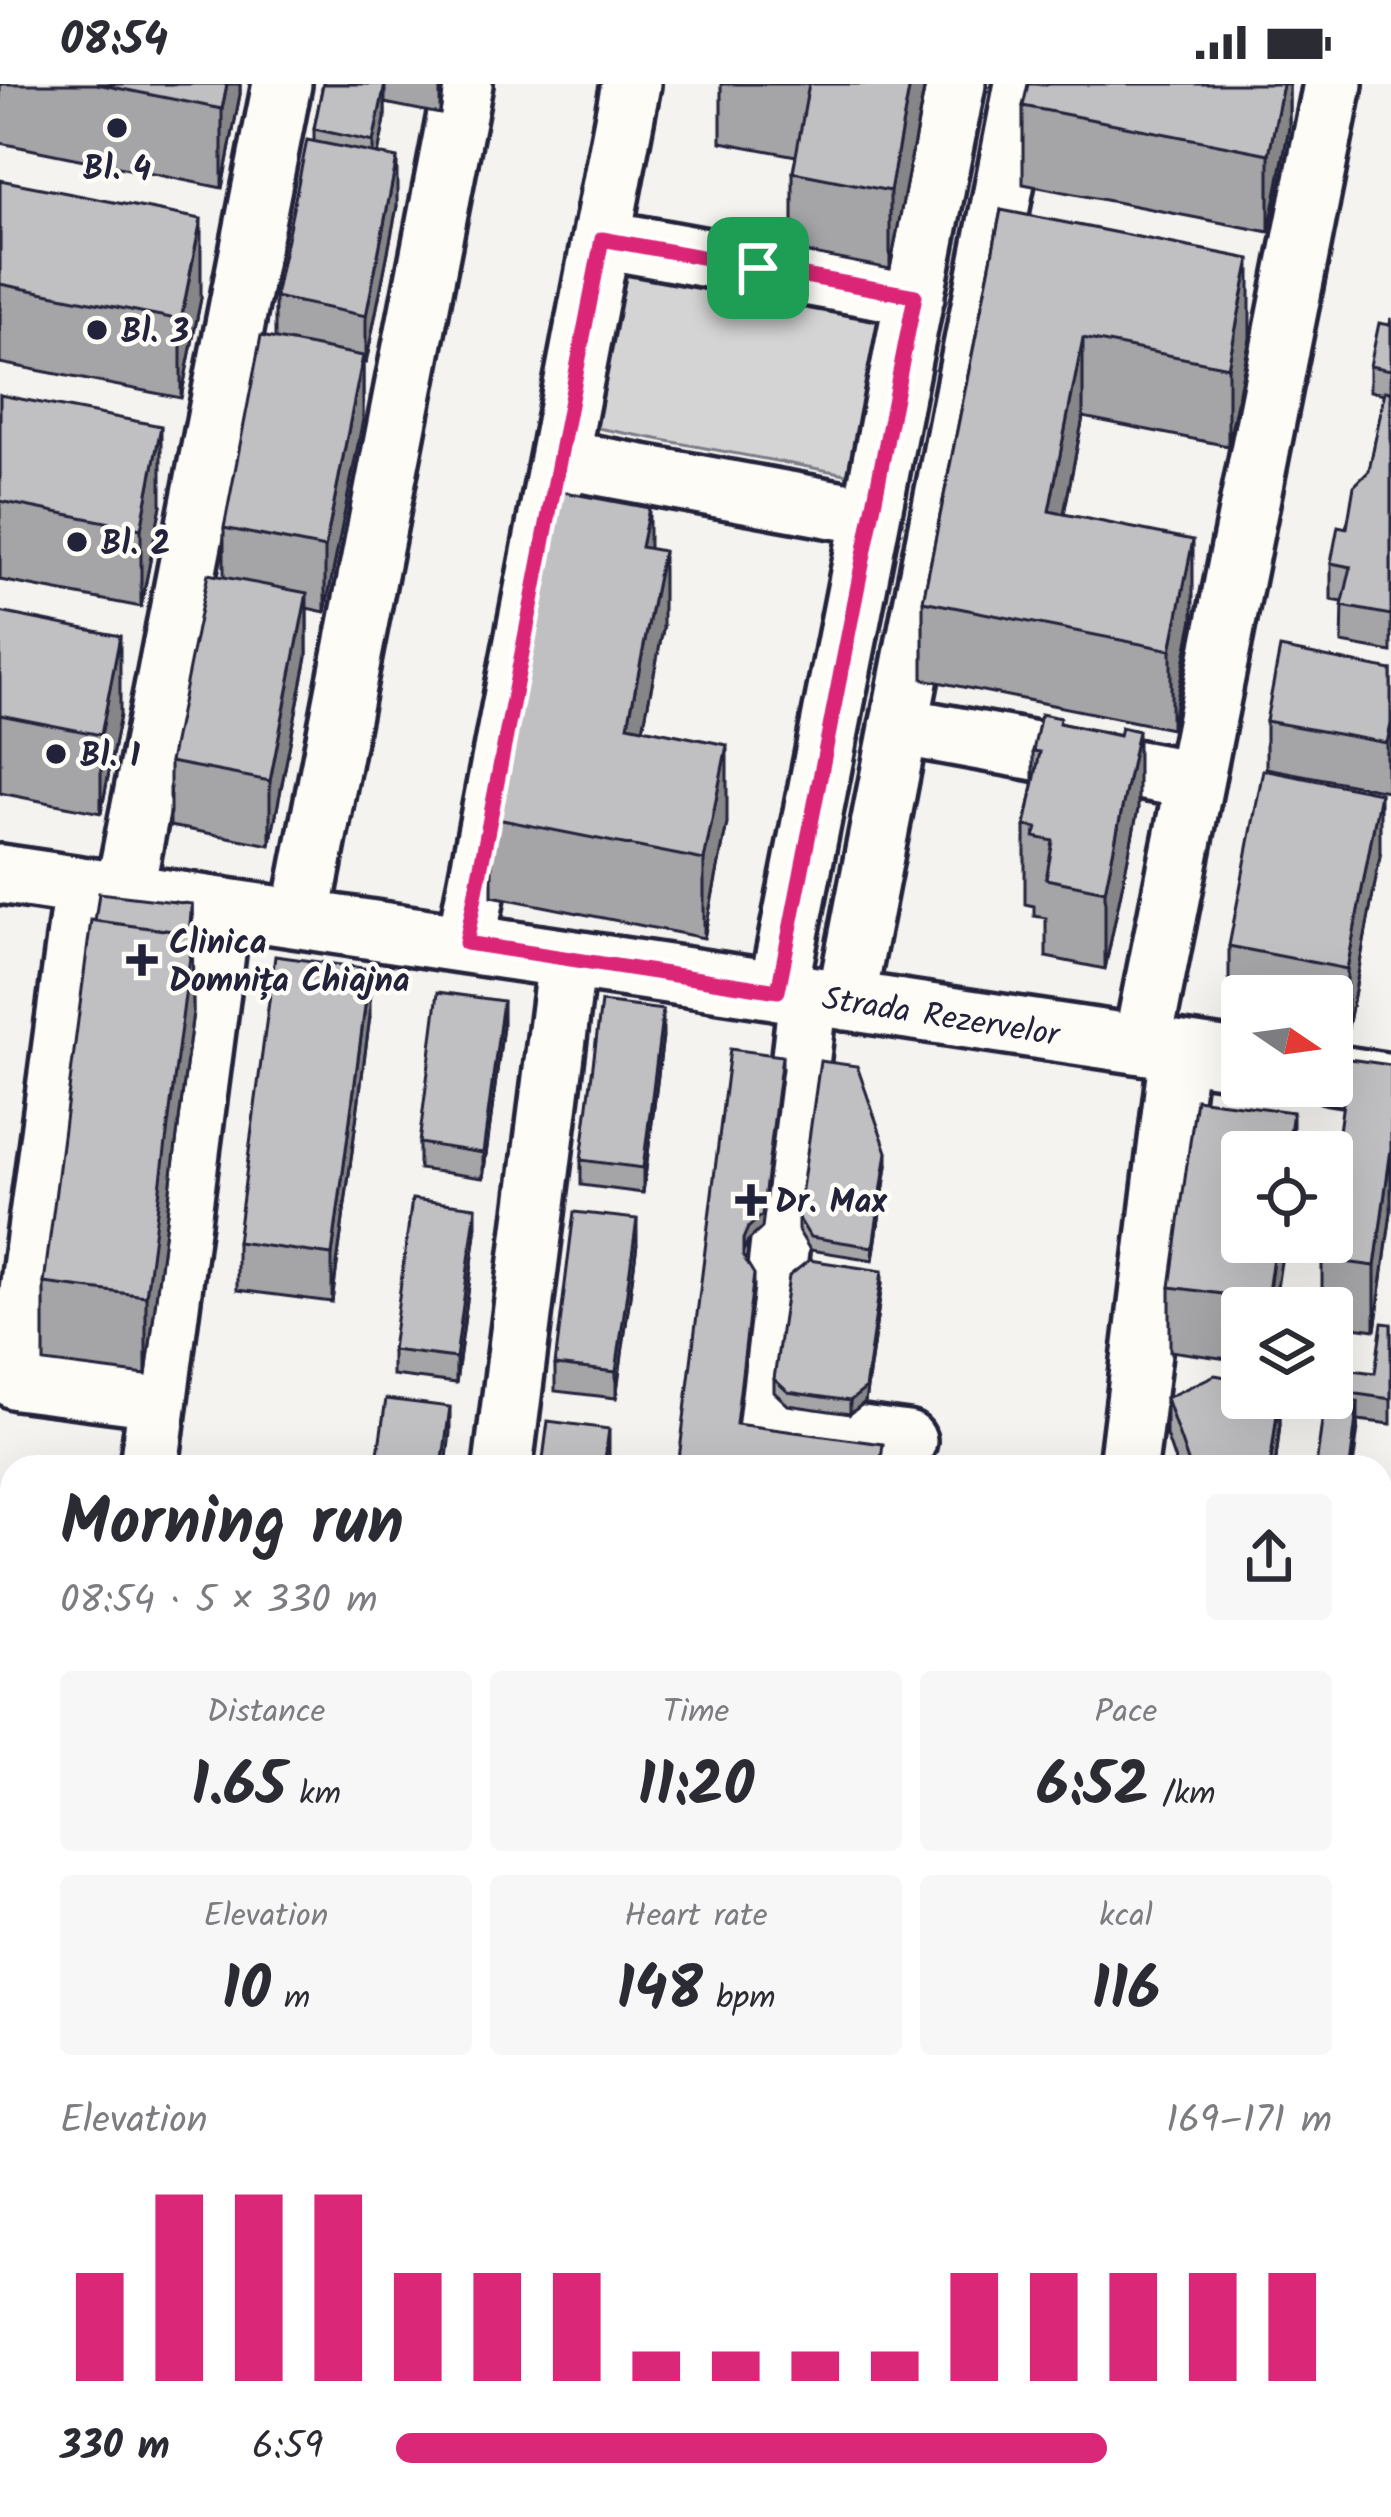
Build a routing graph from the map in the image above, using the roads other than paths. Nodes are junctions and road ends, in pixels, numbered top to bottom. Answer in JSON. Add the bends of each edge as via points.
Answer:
{"nodes":[{"id":1,"x":282,"y":84,"type":"edge"},
{"id":2,"x":463,"y":84,"type":"edge"},
{"id":3,"x":632,"y":84,"type":"edge"},
{"id":4,"x":956,"y":84,"type":"edge"},
{"id":5,"x":1024,"y":84,"type":"edge"},
{"id":6,"x":1333,"y":84,"type":"edge"},
{"id":7,"x":602,"y":239,"type":"junction"},
{"id":8,"x":915,"y":296,"type":"junction"},
{"id":9,"x":560,"y":459,"type":"junction"},
{"id":10,"x":871,"y":517,"type":"junction"},
{"id":11,"x":899,"y":726,"type":"junction"},
{"id":12,"x":1193,"y":780,"type":"junction"},
{"id":13,"x":0,"y":874,"type":"edge"},
{"id":14,"x":103,"y":890,"type":"junction"},
{"id":15,"x":222,"y":907,"type":"junction"},
{"id":16,"x":301,"y":919,"type":"junction"},
{"id":17,"x":466,"y":943,"type":"junction"},
{"id":18,"x":566,"y":959,"type":"junction"},
{"id":19,"x":811,"y":996,"type":"junction"},
{"id":20,"x":1161,"y":1048,"type":"junction"},
{"id":21,"x":1221,"y":1057,"type":"edge"},
{"id":22,"x":1353,"y":1077,"type":"edge"},
{"id":23,"x":1391,"y":1083,"type":"edge"},
{"id":24,"x":156,"y":1398,"type":"junction"},
{"id":25,"x":907,"y":1442,"type":"dead end"},
{"id":26,"x":150,"y":1455,"type":"edge"},
{"id":27,"x":504,"y":1455,"type":"edge"},
{"id":28,"x":1129,"y":1455,"type":"edge"}],
"edges":[{"from":1,"to":14,"type":"street"},
{"from":2,"to":16,"type":"street"},
{"from":3,"to":7,"type":"street"},
{"from":4,"to":8,"type":"street"},
{"from":5,"to":11,"type":"street"},
{"from":6,"to":12,"type":"street"},
{"from":7,"to":8,"type":"street"},
{"from":7,"to":9,"type":"street"},
{"from":8,"to":10,"type":"street"},
{"from":9,"to":10,"type":"street"},
{"from":9,"to":17,"type":"street"},
{"from":10,"to":19,"type":"street"},
{"from":11,"to":12,"type":"street"},
{"from":11,"to":19,"type":"street"},
{"from":12,"to":20,"type":"street"},
{"from":13,"to":14,"type":"street","name":"Strada Rezervelor"},
{"from":14,"to":15,"type":"street","name":"Strada Rezervelor"},
{"from":14,"to":24,"type":"street","via":[[17,1379]]},
{"from":15,"to":16,"type":"street","name":"Strada Rezervelor"},
{"from":15,"to":24,"type":"street"},
{"from":16,"to":17,"type":"street","name":"Strada Rezervelor"},
{"from":17,"to":18,"type":"street","name":"Strada Rezervelor"},
{"from":18,"to":19,"type":"street","name":"Strada Rezervelor"},
{"from":18,"to":27,"type":"street"},
{"from":19,"to":20,"type":"street","name":"Strada Rezervelor"},
{"from":19,"to":25,"type":"street","via":[[765,1412],[771,1423]]},
{"from":20,"to":21,"type":"street","name":"Strada Rezervelor"},
{"from":20,"to":28,"type":"street"},
{"from":22,"to":23,"type":"street"},
{"from":24,"to":26,"type":"street"}]}
